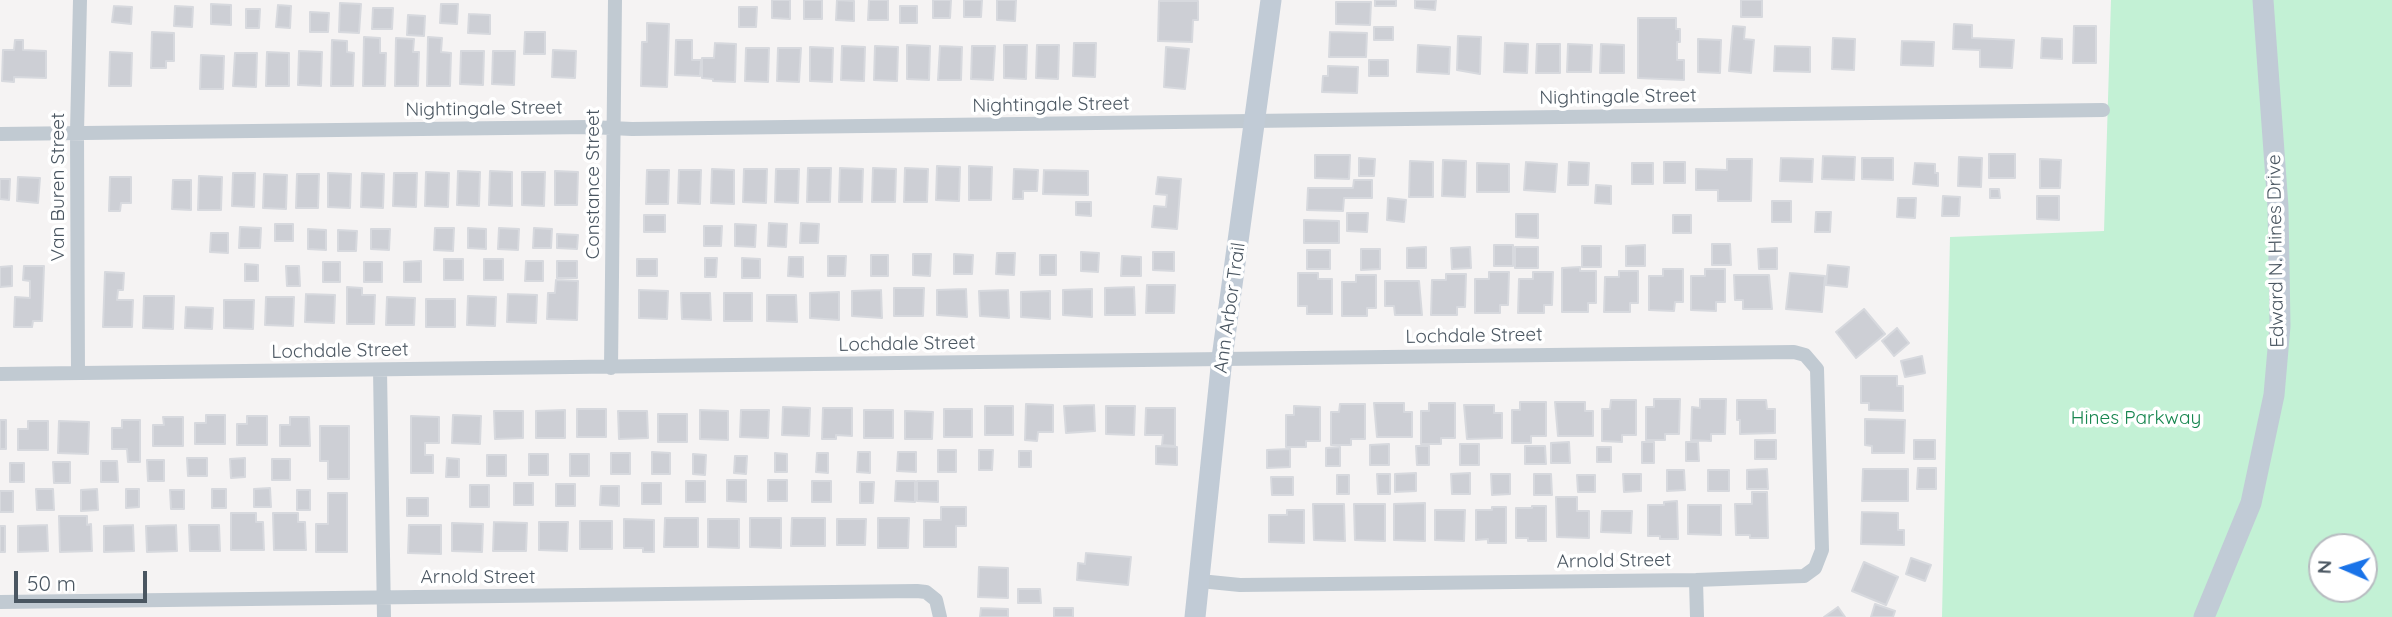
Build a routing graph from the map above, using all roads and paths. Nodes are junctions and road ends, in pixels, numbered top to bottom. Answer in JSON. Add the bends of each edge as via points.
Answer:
{"nodes":[{"id":1,"x":80,"y":0,"type":"edge"},
{"id":2,"x":615,"y":0,"type":"edge"},
{"id":3,"x":1271,"y":0,"type":"edge"},
{"id":4,"x":2263,"y":0,"type":"edge"},
{"id":5,"x":2103,"y":110,"type":"dead end"},
{"id":6,"x":1255,"y":121,"type":"junction"},
{"id":7,"x":612,"y":128,"type":"junction"},
{"id":8,"x":77,"y":132,"type":"junction"},
{"id":9,"x":0,"y":134,"type":"edge"},
{"id":10,"x":1222,"y":358,"type":"junction"},
{"id":11,"x":1812,"y":361,"type":"joint"},
{"id":12,"x":611,"y":368,"type":"junction"},
{"id":13,"x":380,"y":370,"type":"junction"},
{"id":14,"x":78,"y":373,"type":"junction"},
{"id":15,"x":0,"y":374,"type":"edge"},
{"id":16,"x":1696,"y":580,"type":"junction"},
{"id":17,"x":1200,"y":582,"type":"junction"},
{"id":18,"x":383,"y":596,"type":"junction"},
{"id":19,"x":0,"y":602,"type":"edge"},
{"id":20,"x":384,"y":617,"type":"edge"},
{"id":21,"x":940,"y":617,"type":"edge"},
{"id":22,"x":1195,"y":617,"type":"edge"},
{"id":23,"x":1696,"y":617,"type":"edge"},
{"id":24,"x":2204,"y":617,"type":"edge"}],
"edges":[{"from":1,"to":8,"type":"street","name":"Van Buren Street"},
{"from":2,"to":7,"type":"street","name":"Constance Street"},
{"from":3,"to":6,"type":"street","name":"Ann Arbor Trail"},
{"from":4,"to":24,"type":"street","name":"Edward N. Hines Drive","via":[[2278,207],[2280,326],[2274,395],[2250,503]]},
{"from":5,"to":6,"type":"street","name":"Nightingale Street"},
{"from":6,"to":7,"type":"street","name":"Nightingale Street"},
{"from":6,"to":10,"type":"street","name":"Ann Arbor Trail"},
{"from":7,"to":8,"type":"street","name":"Nightingale Street"},
{"from":7,"to":12,"type":"street","name":"Constance Street"},
{"from":8,"to":9,"type":"street","name":"Nightingale Street"},
{"from":8,"to":14,"type":"street","name":"Van Buren Street"},
{"from":10,"to":11,"type":"street","name":"Lochdale Street","via":[[1794,352]]},
{"from":10,"to":12,"type":"street","name":"Lochdale Street"},
{"from":10,"to":17,"type":"street","name":"Ann Arbor Trail"},
{"from":11,"to":16,"type":"street","name":"Arnold Street","via":[[1819,375],[1819,562],[1810,573],[1795,578]]},
{"from":12,"to":13,"type":"street","name":"Lochdale Street"},
{"from":13,"to":14,"type":"street","name":"Lochdale Street"},
{"from":13,"to":18,"type":"street"},
{"from":14,"to":15,"type":"street","name":"Lochdale Street"},
{"from":16,"to":17,"type":"street","name":"Arnold Street"},
{"from":16,"to":23,"type":"street"},
{"from":17,"to":22,"type":"street","name":"Ann Arbor Trail"},
{"from":18,"to":19,"type":"street","name":"Arnold Street"},
{"from":18,"to":20,"type":"street"},
{"from":18,"to":21,"type":"street","name":"Arnold Street","via":[[917,591],[936,600]]}]}
